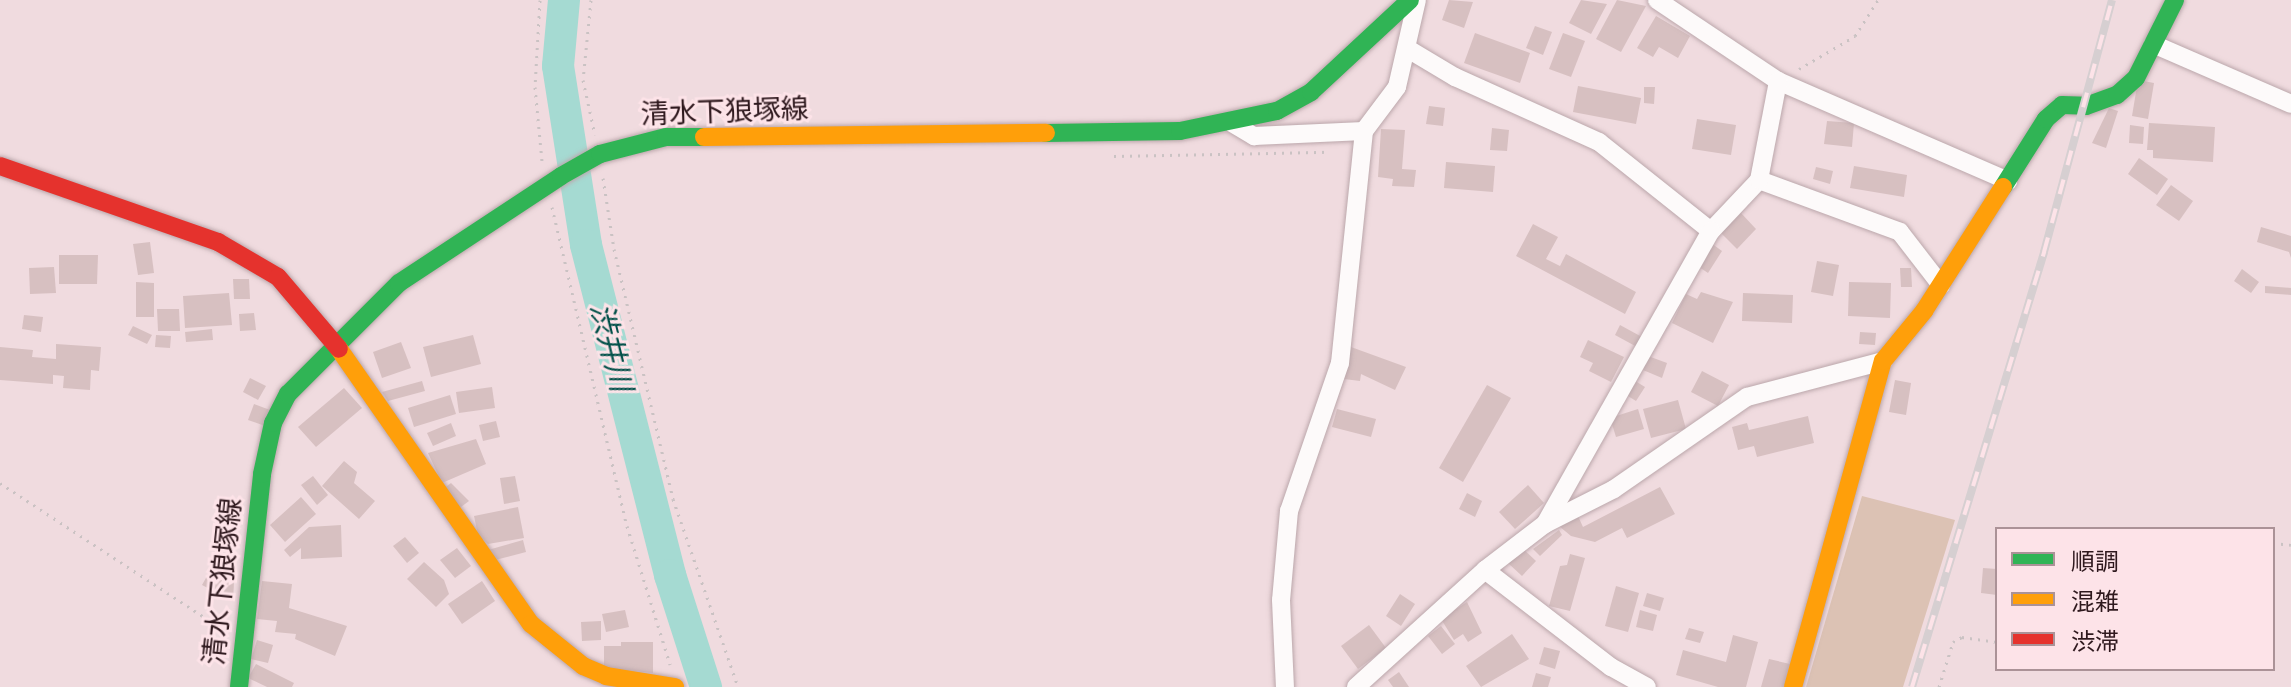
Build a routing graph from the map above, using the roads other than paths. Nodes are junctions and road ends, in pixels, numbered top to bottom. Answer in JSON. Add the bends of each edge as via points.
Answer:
{"nodes":[{"id":1,"x":1410,"y":0,"type":"edge"},
{"id":2,"x":1417,"y":0,"type":"edge"},
{"id":3,"x":1657,"y":0,"type":"edge"},
{"id":4,"x":2175,"y":0,"type":"edge"},
{"id":5,"x":2153,"y":44,"type":"junction"},
{"id":6,"x":1408,"y":49,"type":"junction"},
{"id":7,"x":1778,"y":81,"type":"junction"},
{"id":8,"x":2291,"y":104,"type":"edge"},
{"id":9,"x":1232,"y":123,"type":"junction"},
{"id":10,"x":1364,"y":131,"type":"junction"},
{"id":11,"x":0,"y":166,"type":"edge"},
{"id":12,"x":1759,"y":180,"type":"junction"},
{"id":13,"x":2008,"y":181,"type":"junction"},
{"id":14,"x":1711,"y":231,"type":"junction"},
{"id":15,"x":1941,"y":285,"type":"junction"},
{"id":16,"x":334,"y":343,"type":"junction"},
{"id":17,"x":1883,"y":361,"type":"junction"},
{"id":18,"x":1545,"y":524,"type":"junction"},
{"id":19,"x":1485,"y":570,"type":"junction"},
{"id":20,"x":674,"y":680,"type":"edge"},
{"id":21,"x":239,"y":687,"type":"edge"},
{"id":22,"x":1285,"y":687,"type":"edge"},
{"id":23,"x":1356,"y":687,"type":"edge"},
{"id":24,"x":1647,"y":687,"type":"edge"},
{"id":25,"x":1793,"y":687,"type":"edge"}],
"edges":[{"from":1,"to":9,"type":"street","name":"清水下狼塚線","via":[[1311,92],[1277,111]]},
{"from":2,"to":6,"type":"street"},
{"from":3,"to":7,"type":"street"},
{"from":4,"to":5,"type":"street"},
{"from":5,"to":8,"type":"street"},
{"from":5,"to":13,"type":"street","via":[[2136,78],[2117,95],[2086,106],[2062,105],[2046,119]]},
{"from":6,"to":10,"type":"street","via":[[1397,87]]},
{"from":6,"to":14,"type":"street","via":[[1455,77],[1599,142]]},
{"from":7,"to":12,"type":"street"},
{"from":7,"to":13,"type":"street"},
{"from":9,"to":10,"type":"street","via":[[1254,136]]},
{"from":9,"to":16,"type":"street","name":"清水下狼塚線","via":[[1180,131],[666,137],[593,158],[554,180],[399,283]]},
{"from":10,"to":22,"type":"street","via":[[1340,363],[1289,511],[1281,600]]},
{"from":11,"to":16,"type":"street","via":[[250,257],[278,277]]},
{"from":12,"to":14,"type":"street"},
{"from":12,"to":15,"type":"street","via":[[1900,232]]},
{"from":13,"to":15,"type":"street"},
{"from":14,"to":18,"type":"street"},
{"from":15,"to":17,"type":"street"},
{"from":16,"to":20,"type":"street","via":[[531,624],[595,671]]},
{"from":16,"to":21,"type":"street","name":"清水下狼塚線","via":[[288,394],[273,423]]},
{"from":17,"to":18,"type":"street","via":[[1747,397],[1614,489]]},
{"from":17,"to":25,"type":"street"},
{"from":18,"to":19,"type":"street"},
{"from":19,"to":23,"type":"street"},
{"from":19,"to":24,"type":"street","via":[[1611,667]]}]}
